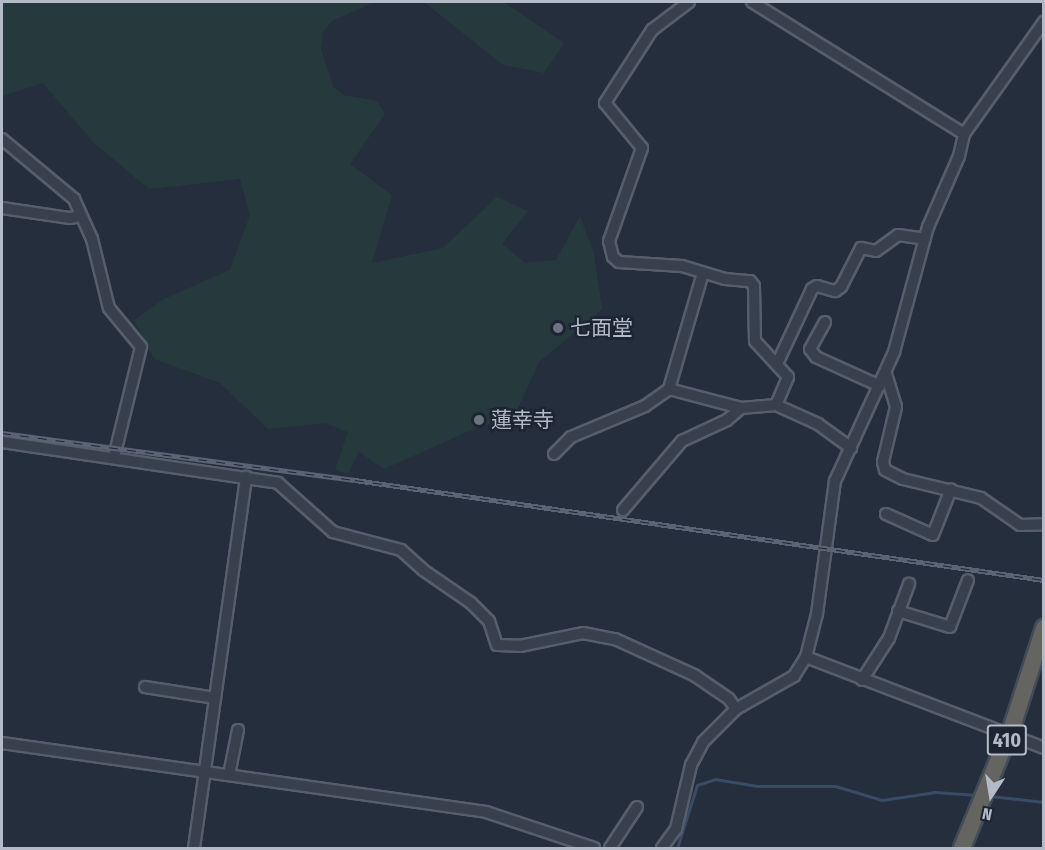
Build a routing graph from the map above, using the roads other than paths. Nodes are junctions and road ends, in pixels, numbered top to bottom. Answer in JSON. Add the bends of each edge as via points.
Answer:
{"nodes":[{"id":1,"x":689,"y":2,"type":"edge"},
{"id":2,"x":752,"y":2,"type":"edge"},
{"id":3,"x":1044,"y":22,"type":"edge"},
{"id":4,"x":964,"y":134,"type":"junction"},
{"id":5,"x":2,"y":139,"type":"edge"},
{"id":6,"x":2,"y":208,"type":"edge"},
{"id":7,"x":80,"y":216,"type":"junction"},
{"id":8,"x":925,"y":239,"type":"junction"},
{"id":9,"x":703,"y":273,"type":"junction"},
{"id":10,"x":825,"y":322,"type":"dead end"},
{"id":11,"x":777,"y":364,"type":"junction"},
{"id":12,"x":886,"y":374,"type":"junction"},
{"id":13,"x":880,"y":386,"type":"junction"},
{"id":14,"x":669,"y":389,"type":"junction"},
{"id":15,"x":776,"y":405,"type":"junction"},
{"id":16,"x":741,"y":408,"type":"junction"},
{"id":17,"x":2,"y":442,"type":"edge"},
{"id":18,"x":850,"y":448,"type":"junction"},
{"id":19,"x":554,"y":454,"type":"dead end"},
{"id":20,"x":114,"y":457,"type":"junction"},
{"id":21,"x":246,"y":477,"type":"junction"},
{"id":22,"x":951,"y":489,"type":"junction"},
{"id":23,"x":622,"y":510,"type":"dead end"},
{"id":24,"x":886,"y":514,"type":"dead end"},
{"id":25,"x":1044,"y":524,"type":"edge"},
{"id":26,"x":968,"y":580,"type":"dead end"},
{"id":27,"x":909,"y":584,"type":"dead end"},
{"id":28,"x":898,"y":611,"type":"junction"},
{"id":29,"x":1044,"y":627,"type":"edge"},
{"id":30,"x":806,"y":657,"type":"junction"},
{"id":31,"x":862,"y":680,"type":"junction"},
{"id":32,"x":145,"y":687,"type":"dead end"},
{"id":33,"x":215,"y":698,"type":"junction"},
{"id":34,"x":736,"y":709,"type":"junction"},
{"id":35,"x":238,"y":730,"type":"dead end"},
{"id":36,"x":2,"y":743,"type":"edge"},
{"id":37,"x":1044,"y":748,"type":"edge"},
{"id":38,"x":205,"y":772,"type":"junction"},
{"id":39,"x":229,"y":775,"type":"junction"},
{"id":40,"x":637,"y":807,"type":"dead end"},
{"id":41,"x":194,"y":849,"type":"edge"},
{"id":42,"x":594,"y":849,"type":"edge"},
{"id":43,"x":610,"y":849,"type":"edge"},
{"id":44,"x":662,"y":849,"type":"edge"},
{"id":45,"x":962,"y":849,"type":"edge"}],
"edges":[{"from":1,"to":9,"type":"street","via":[[652,30],[605,103],[642,148],[609,241],[613,257],[619,262],[682,266]]},
{"from":2,"to":4,"type":"street"},
{"from":3,"to":4,"type":"street"},
{"from":4,"to":8,"type":"street"},
{"from":5,"to":7,"type":"street","via":[[64,188],[74,199]]},
{"from":6,"to":7,"type":"street","via":[[70,218]]},
{"from":7,"to":20,"type":"street","via":[[92,239],[109,308],[141,347]]},
{"from":8,"to":11,"type":"street","via":[[898,235],[876,251],[861,248],[841,287],[835,291],[817,286],[812,289]]},
{"from":8,"to":12,"type":"street"},
{"from":9,"to":11,"type":"street","via":[[750,281],[754,286],[755,341]]},
{"from":9,"to":14,"type":"street"},
{"from":10,"to":13,"type":"street","via":[[810,349],[816,357]]},
{"from":11,"to":15,"type":"street","via":[[789,382]]},
{"from":12,"to":13,"type":"street"},
{"from":12,"to":22,"type":"street","via":[[896,407],[883,462],[885,470],[903,479]]},
{"from":13,"to":18,"type":"street"},
{"from":14,"to":16,"type":"street"},
{"from":14,"to":19,"type":"street","via":[[645,406],[571,437]]},
{"from":15,"to":16,"type":"street"},
{"from":15,"to":18,"type":"street","via":[[818,424]]},
{"from":16,"to":23,"type":"street","via":[[727,420],[682,441]]},
{"from":17,"to":20,"type":"street"},
{"from":18,"to":30,"type":"street","via":[[835,481],[820,593]]},
{"from":20,"to":21,"type":"street"},
{"from":21,"to":33,"type":"street"},
{"from":21,"to":34,"type":"street","via":[[278,483],[333,532],[401,550],[471,603],[489,621],[497,645],[520,646],[583,633],[615,639],[694,675],[729,699]]},
{"from":22,"to":24,"type":"street","via":[[933,535]]},
{"from":22,"to":25,"type":"street","via":[[981,498],[1020,525]]},
{"from":26,"to":28,"type":"street","via":[[950,627]]},
{"from":27,"to":28,"type":"street"},
{"from":28,"to":31,"type":"street","via":[[889,638]]},
{"from":29,"to":45,"type":"highway","number":"410","bridge":true,"via":[[1013,724]]},
{"from":30,"to":31,"type":"street"},
{"from":30,"to":34,"type":"street","via":[[794,676],[779,688]]},
{"from":31,"to":37,"type":"street"},
{"from":32,"to":33,"type":"street"},
{"from":33,"to":38,"type":"street"},
{"from":34,"to":44,"type":"street","via":[[703,742],[691,765],[676,829]]},
{"from":35,"to":39,"type":"street"},
{"from":36,"to":38,"type":"street"},
{"from":38,"to":39,"type":"street"},
{"from":38,"to":41,"type":"street"},
{"from":39,"to":42,"type":"street","via":[[486,812]]},
{"from":40,"to":43,"type":"street"}]}
